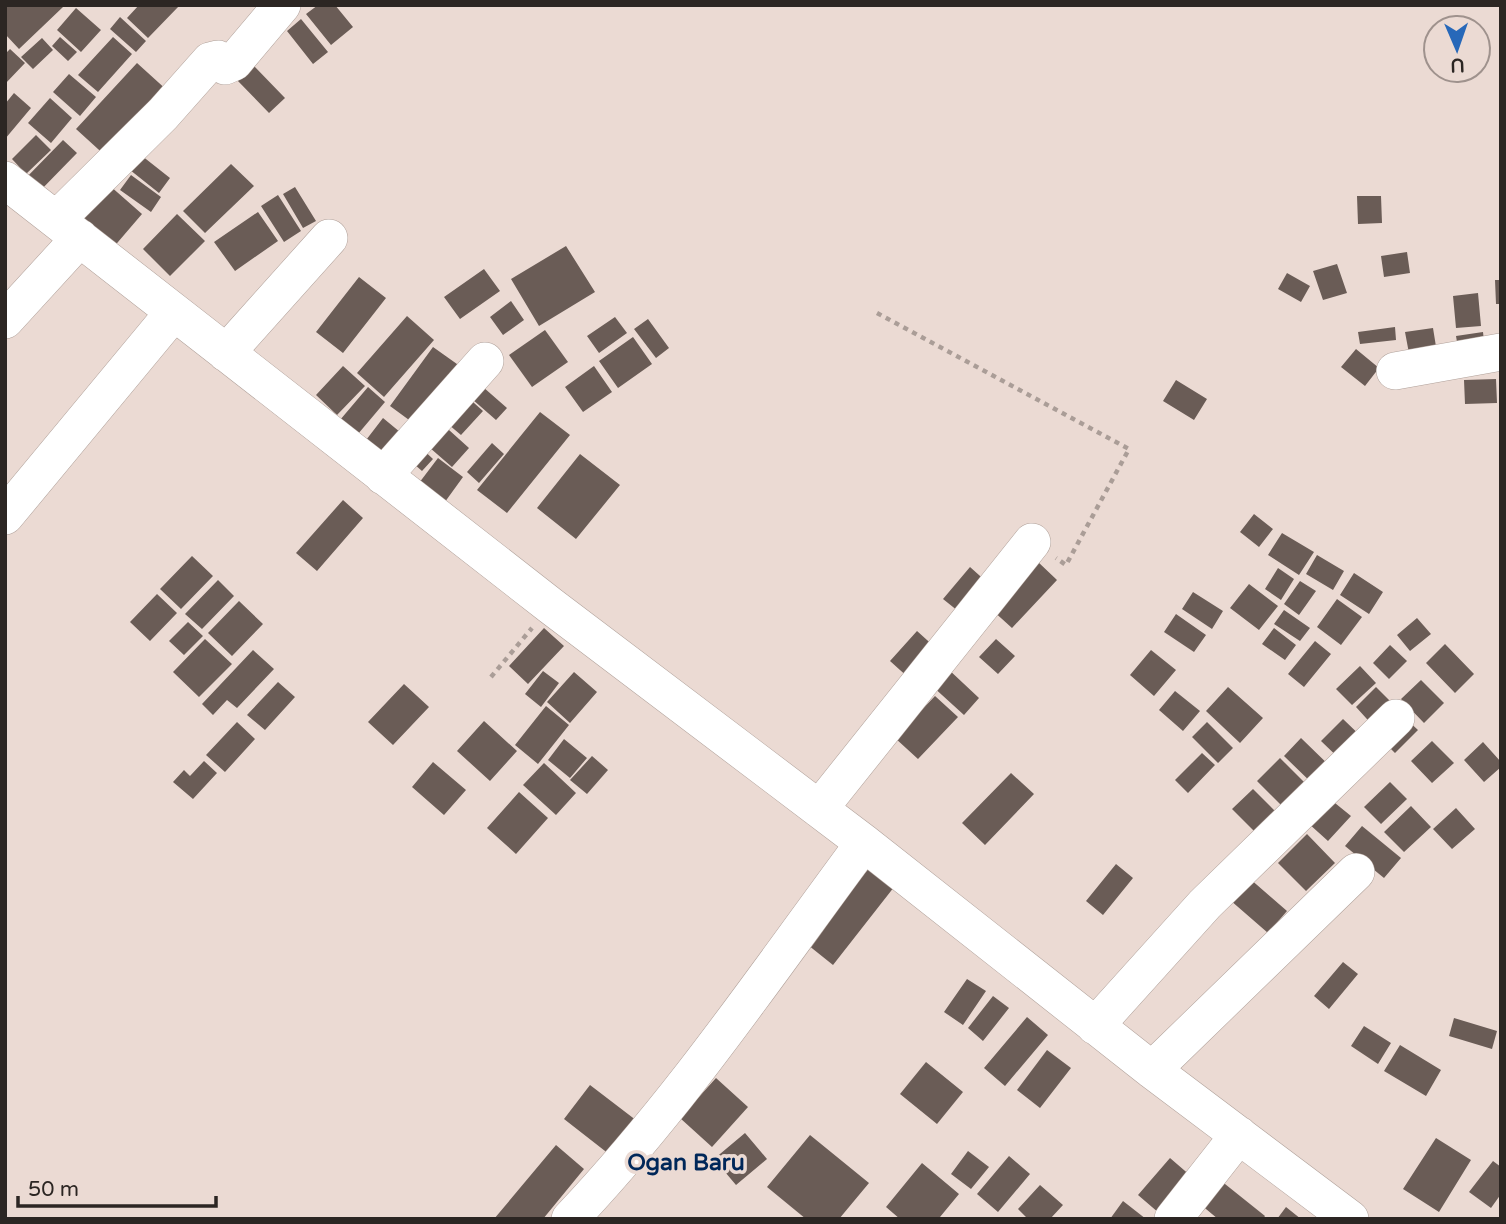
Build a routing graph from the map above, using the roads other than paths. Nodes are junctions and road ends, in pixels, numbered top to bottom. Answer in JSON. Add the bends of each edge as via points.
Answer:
{"nodes":[{"id":1,"x":282,"y":5,"type":"edge"},
{"id":2,"x":6,"y":182,"type":"edge"},
{"id":3,"x":68,"y":229,"type":"junction"},
{"id":4,"x":329,"y":239,"type":"dead end"},
{"id":5,"x":174,"y":312,"type":"junction"},
{"id":6,"x":5,"y":320,"type":"edge"},
{"id":7,"x":226,"y":352,"type":"junction"},
{"id":8,"x":1498,"y":360,"type":"edge"},
{"id":9,"x":485,"y":361,"type":"dead end"},
{"id":10,"x":1395,"y":371,"type":"dead end"},
{"id":11,"x":383,"y":476,"type":"junction"},
{"id":12,"x":5,"y":516,"type":"edge"},
{"id":13,"x":1032,"y":542,"type":"road end"},
{"id":14,"x":1396,"y":718,"type":"dead end"},
{"id":15,"x":819,"y":809,"type":"junction"},
{"id":16,"x":864,"y":843,"type":"junction"},
{"id":17,"x":1356,"y":872,"type":"dead end"},
{"id":18,"x":1095,"y":1026,"type":"junction"},
{"id":19,"x":1165,"y":1080,"type":"junction"},
{"id":20,"x":1235,"y":1132,"type":"junction"},
{"id":21,"x":570,"y":1219,"type":"edge"},
{"id":22,"x":1172,"y":1219,"type":"edge"},
{"id":23,"x":1350,"y":1219,"type":"edge"}],
"edges":[{"from":1,"to":3,"type":"street","via":[[234,62],[225,66],[218,59],[210,61]]},
{"from":2,"to":3,"type":"street"},
{"from":3,"to":5,"type":"street"},
{"from":3,"to":6,"type":"street"},
{"from":4,"to":7,"type":"street"},
{"from":5,"to":7,"type":"street"},
{"from":5,"to":12,"type":"street"},
{"from":7,"to":11,"type":"street"},
{"from":8,"to":10,"type":"street"},
{"from":9,"to":11,"type":"street"},
{"from":11,"to":15,"type":"street"},
{"from":13,"to":15,"type":"street"},
{"from":14,"to":18,"type":"street","via":[[1205,904]]},
{"from":15,"to":16,"type":"street"},
{"from":16,"to":18,"type":"street"},
{"from":16,"to":21,"type":"street","via":[[708,1057]]},
{"from":17,"to":19,"type":"street"},
{"from":18,"to":19,"type":"street"},
{"from":19,"to":20,"type":"street"},
{"from":20,"to":22,"type":"street"},
{"from":20,"to":23,"type":"street"}]}
